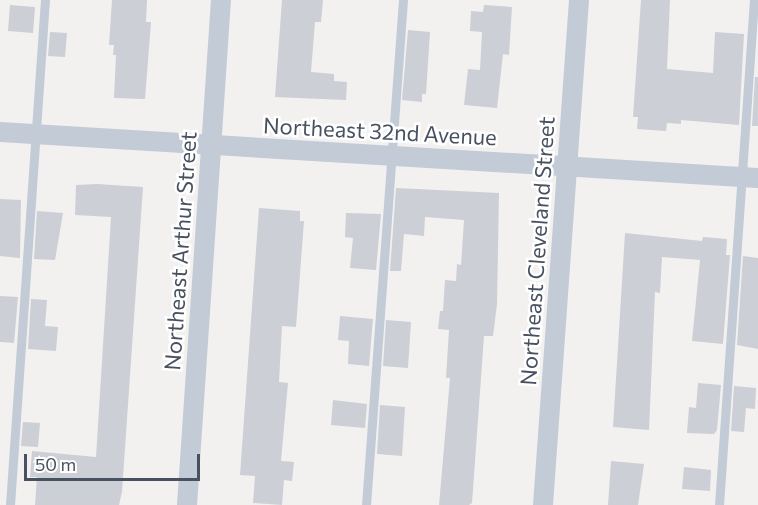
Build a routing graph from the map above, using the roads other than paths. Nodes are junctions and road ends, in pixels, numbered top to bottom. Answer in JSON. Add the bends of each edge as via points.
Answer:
{"nodes":[{"id":1,"x":45,"y":0,"type":"edge"},
{"id":2,"x":221,"y":0,"type":"edge"},
{"id":3,"x":403,"y":0,"type":"edge"},
{"id":4,"x":579,"y":0,"type":"edge"},
{"id":5,"x":754,"y":0,"type":"edge"},
{"id":6,"x":0,"y":132,"type":"edge"},
{"id":7,"x":36,"y":134,"type":"junction"},
{"id":8,"x":211,"y":145,"type":"junction"},
{"id":9,"x":393,"y":156,"type":"junction"},
{"id":10,"x":567,"y":166,"type":"junction"},
{"id":11,"x":750,"y":177,"type":"edge"},
{"id":12,"x":10,"y":505,"type":"edge"},
{"id":13,"x":187,"y":505,"type":"edge"},
{"id":14,"x":366,"y":505,"type":"edge"},
{"id":15,"x":543,"y":505,"type":"edge"},
{"id":16,"x":719,"y":505,"type":"edge"}],
"edges":[{"from":1,"to":7,"type":"lane"},
{"from":2,"to":8,"type":"street","name":"Northeast Arthur Street"},
{"from":3,"to":9,"type":"lane"},
{"from":4,"to":10,"type":"street","name":"Northeast Cleveland Street"},
{"from":5,"to":11,"type":"lane"},
{"from":6,"to":7,"type":"street","name":"Northeast 32nd Avenue"},
{"from":7,"to":8,"type":"street","name":"Northeast 32nd Avenue"},
{"from":7,"to":12,"type":"lane"},
{"from":8,"to":9,"type":"street","name":"Northeast 32nd Avenue"},
{"from":8,"to":13,"type":"street","name":"Northeast Arthur Street"},
{"from":9,"to":10,"type":"street","name":"Northeast 32nd Avenue"},
{"from":9,"to":14,"type":"lane"},
{"from":10,"to":11,"type":"street","name":"Northeast 32nd Avenue"},
{"from":10,"to":15,"type":"street","name":"Northeast Cleveland Street"},
{"from":11,"to":16,"type":"lane"}]}
